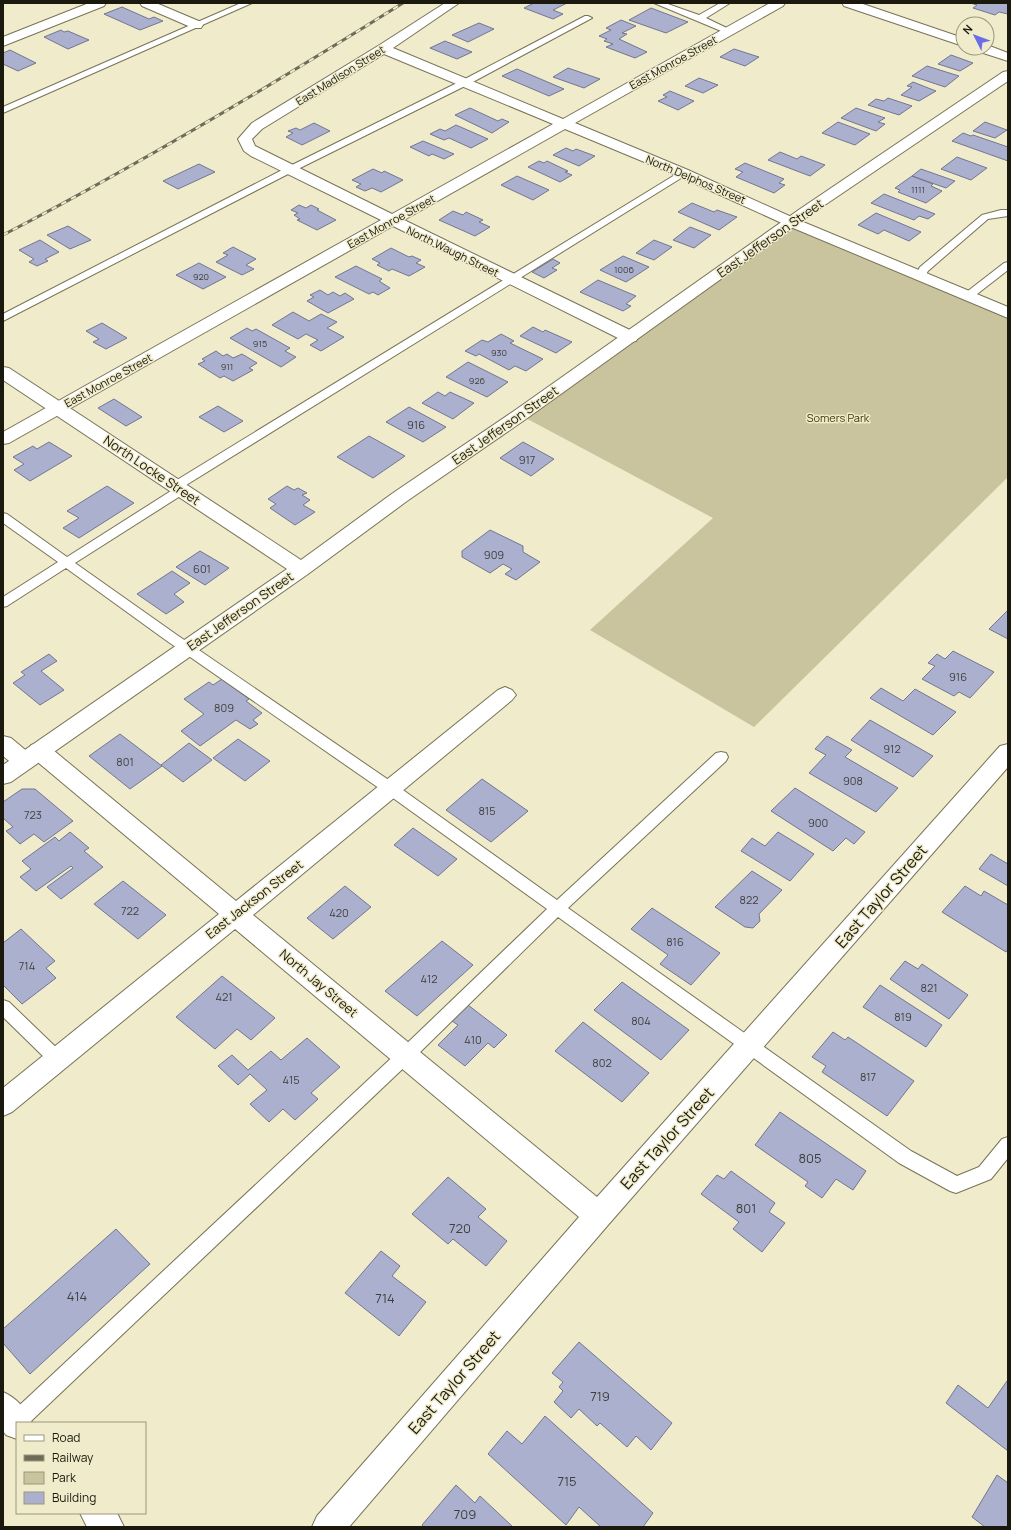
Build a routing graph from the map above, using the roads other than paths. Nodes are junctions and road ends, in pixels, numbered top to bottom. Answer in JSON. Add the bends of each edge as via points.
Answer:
{"nodes":[{"id":1,"x":100,"y":3,"type":"edge"},
{"id":2,"x":146,"y":3,"type":"edge"},
{"id":3,"x":248,"y":3,"type":"edge"},
{"id":4,"x":453,"y":3,"type":"edge"},
{"id":5,"x":658,"y":3,"type":"edge"},
{"id":6,"x":726,"y":3,"type":"edge"},
{"id":7,"x":779,"y":3,"type":"edge"},
{"id":8,"x":848,"y":3,"type":"edge"},
{"id":9,"x":588,"y":18,"type":"dead end"},
{"id":10,"x":700,"y":18,"type":"junction"},
{"id":11,"x":197,"y":25,"type":"junction"},
{"id":12,"x":729,"y":31,"type":"junction"},
{"id":13,"x":955,"y":39,"type":"edge"},
{"id":14,"x":3,"y":42,"type":"edge"},
{"id":15,"x":383,"y":49,"type":"junction"},
{"id":16,"x":995,"y":52,"type":"edge"},
{"id":17,"x":1008,"y":57,"type":"edge"},
{"id":18,"x":1008,"y":76,"type":"edge"},
{"id":19,"x":466,"y":82,"type":"junction"},
{"id":20,"x":3,"y":110,"type":"edge"},
{"id":21,"x":565,"y":124,"type":"junction"},
{"id":22,"x":256,"y":154,"type":"joint"},
{"id":23,"x":289,"y":170,"type":"junction"},
{"id":24,"x":683,"y":173,"type":"junction"},
{"id":25,"x":1008,"y":213,"type":"edge"},
{"id":26,"x":391,"y":220,"type":"junction"},
{"id":27,"x":791,"y":222,"type":"junction"},
{"id":28,"x":1008,"y":265,"type":"edge"},
{"id":29,"x":920,"y":276,"type":"junction"},
{"id":30,"x":511,"y":279,"type":"junction"},
{"id":31,"x":968,"y":296,"type":"junction"},
{"id":32,"x":1008,"y":313,"type":"edge"},
{"id":33,"x":3,"y":318,"type":"edge"},
{"id":34,"x":630,"y":337,"type":"junction"},
{"id":35,"x":3,"y":372,"type":"edge"},
{"id":36,"x":58,"y":408,"type":"junction"},
{"id":37,"x":3,"y":439,"type":"edge"},
{"id":38,"x":178,"y":488,"type":"junction"},
{"id":39,"x":3,"y":517,"type":"edge"},
{"id":40,"x":66,"y":562,"type":"junction"},
{"id":41,"x":301,"y":569,"type":"junction"},
{"id":42,"x":3,"y":603,"type":"edge"},
{"id":43,"x":187,"y":648,"type":"junction"},
{"id":44,"x":505,"y":695,"type":"dead end"},
{"id":45,"x":3,"y":744,"type":"edge"},
{"id":46,"x":1008,"y":752,"type":"edge"},
{"id":47,"x":31,"y":756,"type":"junction"},
{"id":48,"x":721,"y":757,"type":"dead end"},
{"id":49,"x":3,"y":776,"type":"edge"},
{"id":50,"x":391,"y":789,"type":"junction"},
{"id":51,"x":558,"y":908,"type":"junction"},
{"id":52,"x":235,"y":914,"type":"junction"},
{"id":53,"x":3,"y":1007,"type":"edge"},
{"id":54,"x":749,"y":1045,"type":"junction"},
{"id":55,"x":406,"y":1055,"type":"junction"},
{"id":56,"x":57,"y":1059,"type":"junction"},
{"id":57,"x":3,"y":1104,"type":"edge"},
{"id":58,"x":1008,"y":1145,"type":"edge"},
{"id":59,"x":598,"y":1216,"type":"junction"},
{"id":60,"x":12,"y":1418,"type":"edge"},
{"id":61,"x":97,"y":1514,"type":"edge"},
{"id":62,"x":108,"y":1527,"type":"edge"},
{"id":63,"x":328,"y":1527,"type":"edge"}],
"edges":[{"from":1,"to":14,"type":"street"},
{"from":2,"to":11,"type":"street"},
{"from":3,"to":11,"type":"lane"},
{"from":4,"to":15,"type":"street","name":"East Madison Street"},
{"from":5,"to":10,"type":"lane"},
{"from":6,"to":10,"type":"lane"},
{"from":7,"to":12,"type":"street","name":"East Monroe Street"},
{"from":8,"to":13,"type":"street"},
{"from":9,"to":19,"type":"lane"},
{"from":10,"to":12,"type":"lane"},
{"from":11,"to":20,"type":"lane"},
{"from":12,"to":21,"type":"street","name":"East Monroe Street"},
{"from":15,"to":19,"type":"street","name":"North Delphos Street"},
{"from":15,"to":22,"type":"street","name":"East Madison Street","via":[[257,126],[245,138],[249,148]]},
{"from":16,"to":17,"type":"street"},
{"from":18,"to":27,"type":"street","name":"East Jefferson Street"},
{"from":19,"to":21,"type":"street","name":"North Delphos Street"},
{"from":19,"to":23,"type":"lane"},
{"from":21,"to":24,"type":"street","name":"North Delphos Street"},
{"from":21,"to":26,"type":"street","name":"East Monroe Street"},
{"from":22,"to":23,"type":"street","name":"North Waugh Street"},
{"from":23,"to":26,"type":"street","name":"North Waugh Street"},
{"from":23,"to":33,"type":"lane"},
{"from":24,"to":27,"type":"street","name":"North Delphos Street"},
{"from":24,"to":30,"type":"lane"},
{"from":25,"to":29,"type":"lane","via":[[985,217],[924,269]]},
{"from":26,"to":30,"type":"street","name":"North Waugh Street"},
{"from":26,"to":36,"type":"street","name":"East Monroe Street"},
{"from":27,"to":29,"type":"street","name":"North Delphos Street"},
{"from":27,"to":34,"type":"street","name":"East Jefferson Street"},
{"from":28,"to":31,"type":"lane"},
{"from":29,"to":31,"type":"street","name":"North Delphos Street"},
{"from":30,"to":34,"type":"street","name":"North Waugh Street"},
{"from":30,"to":38,"type":"lane"},
{"from":31,"to":32,"type":"street","name":"North Delphos Street"},
{"from":34,"to":41,"type":"street","name":"East Jefferson Street"},
{"from":35,"to":36,"type":"street","name":"North Locke Street"},
{"from":36,"to":37,"type":"street","name":"East Monroe Street"},
{"from":36,"to":38,"type":"street","name":"North Locke Street"},
{"from":38,"to":40,"type":"lane"},
{"from":38,"to":41,"type":"street","name":"North Locke Street"},
{"from":39,"to":40,"type":"lane"},
{"from":40,"to":42,"type":"lane"},
{"from":40,"to":43,"type":"lane"},
{"from":41,"to":43,"type":"street","name":"East Jefferson Street"},
{"from":43,"to":47,"type":"street","name":"East Jefferson Street"},
{"from":43,"to":50,"type":"lane"},
{"from":44,"to":50,"type":"street","name":"East Jackson Street"},
{"from":45,"to":47,"type":"street","name":"North Jay Street"},
{"from":46,"to":54,"type":"street","name":"East Taylor Street"},
{"from":47,"to":49,"type":"street","name":"East Jefferson Street"},
{"from":47,"to":52,"type":"street","name":"North Jay Street"},
{"from":48,"to":51,"type":"lane"},
{"from":50,"to":51,"type":"lane"},
{"from":50,"to":52,"type":"street","name":"East Jackson Street"},
{"from":51,"to":54,"type":"lane"},
{"from":51,"to":55,"type":"lane"},
{"from":52,"to":55,"type":"street","name":"North Jay Street"},
{"from":52,"to":56,"type":"street","name":"East Jackson Street"},
{"from":53,"to":56,"type":"lane"},
{"from":54,"to":58,"type":"lane","via":[[905,1157],[956,1185],[985,1173]]},
{"from":54,"to":59,"type":"street","name":"East Taylor Street"},
{"from":55,"to":59,"type":"street","name":"North Jay Street"},
{"from":55,"to":60,"type":"lane"},
{"from":56,"to":57,"type":"street","name":"East Jackson Street"},
{"from":59,"to":63,"type":"street","name":"East Taylor Street"},
{"from":61,"to":62,"type":"street"}]}
